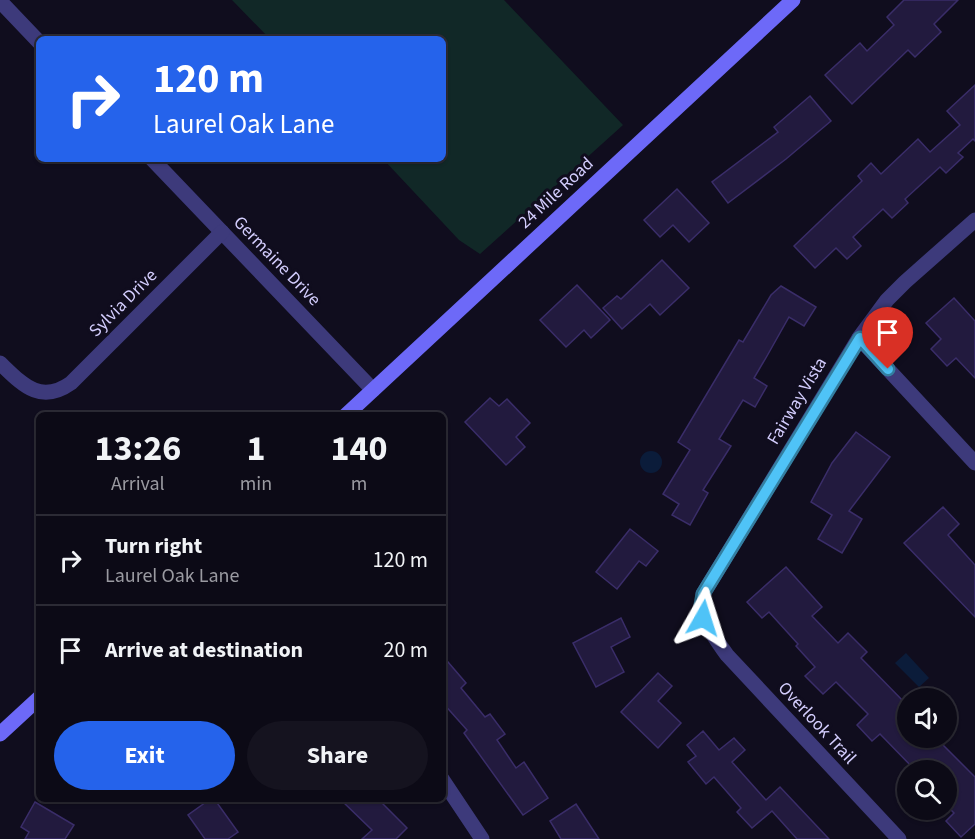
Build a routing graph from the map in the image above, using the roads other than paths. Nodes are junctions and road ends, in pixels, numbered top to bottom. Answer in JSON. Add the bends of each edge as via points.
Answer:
{"nodes":[{"id":1,"x":793,"y":0,"type":"edge"},
{"id":2,"x":0,"y":1,"type":"edge"},
{"id":3,"x":36,"y":39,"type":"edge"},
{"id":4,"x":155,"y":162,"type":"edge"},
{"id":5,"x":975,"y":220,"type":"edge"},
{"id":6,"x":222,"y":232,"type":"junction"},
{"id":7,"x":860,"y":338,"type":"junction"},
{"id":8,"x":0,"y":363,"type":"edge"},
{"id":9,"x":373,"y":390,"type":"junction"},
{"id":10,"x":349,"y":412,"type":"edge"},
{"id":11,"x":975,"y":463,"type":"edge"},
{"id":12,"x":709,"y":630,"type":"joint"},
{"id":13,"x":36,"y":701,"type":"edge"},
{"id":14,"x":0,"y":734,"type":"edge"},
{"id":15,"x":446,"y":785,"type":"edge"},
{"id":16,"x":482,"y":839,"type":"edge"},
{"id":17,"x":899,"y":839,"type":"edge"}],
"edges":[{"from":1,"to":9,"type":"street","name":"24 Mile Road"},
{"from":2,"to":3,"type":"street"},
{"from":4,"to":6,"type":"street","name":"Germaine Drive"},
{"from":5,"to":7,"type":"street","name":"Fairway Vista","via":[[899,288]]},
{"from":6,"to":8,"type":"street","name":"Sylvia Drive","via":[[59,391],[48,393],[22,384]]},
{"from":6,"to":9,"type":"street","name":"Germaine Drive"},
{"from":7,"to":11,"type":"street"},
{"from":7,"to":12,"type":"street","name":"Fairway Vista","via":[[703,594],[703,618]]},
{"from":9,"to":10,"type":"street","name":"24 Mile Road"},
{"from":12,"to":17,"type":"street","name":"Overlook Trail","via":[[738,668]]},
{"from":13,"to":14,"type":"street"},
{"from":15,"to":16,"type":"street"}]}
